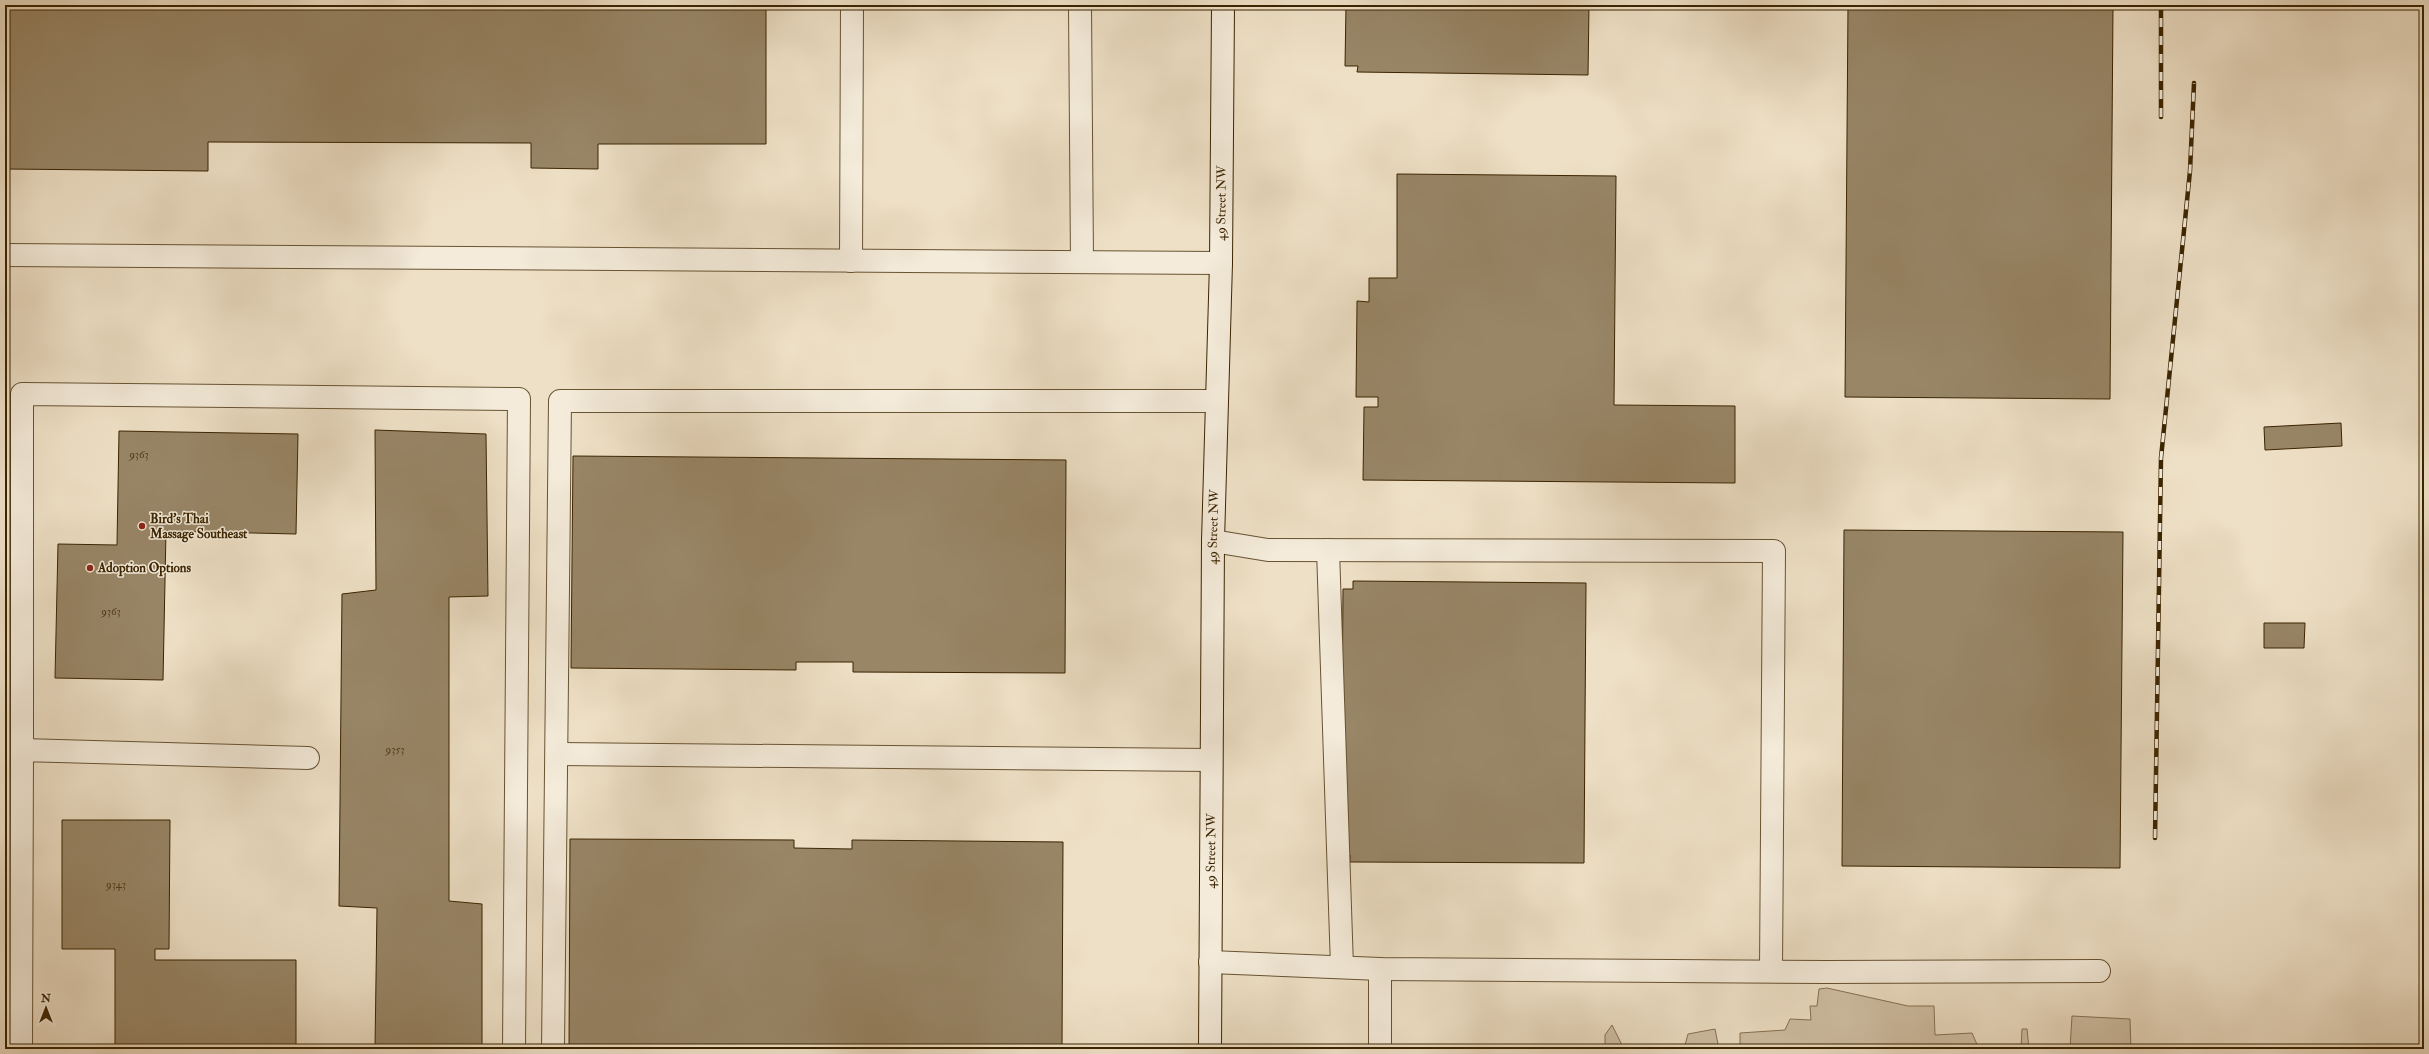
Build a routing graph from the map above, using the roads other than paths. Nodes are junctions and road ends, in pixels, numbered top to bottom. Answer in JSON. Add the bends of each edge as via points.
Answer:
{"nodes":[{"id":1,"x":852,"y":5,"type":"edge"},
{"id":2,"x":1080,"y":5,"type":"edge"},
{"id":3,"x":1223,"y":5,"type":"edge"},
{"id":4,"x":5,"y":255,"type":"edge"},
{"id":5,"x":851,"y":261,"type":"junction"},
{"id":6,"x":1082,"y":262,"type":"junction"},
{"id":7,"x":1221,"y":263,"type":"junction"},
{"id":8,"x":14,"y":394,"type":"edge"},
{"id":9,"x":1217,"y":401,"type":"junction"},
{"id":10,"x":1213,"y":541,"type":"junction"},
{"id":11,"x":1328,"y":550,"type":"junction"},
{"id":12,"x":22,"y":750,"type":"junction"},
{"id":13,"x":558,"y":754,"type":"junction"},
{"id":14,"x":308,"y":758,"type":"dead end"},
{"id":15,"x":1211,"y":760,"type":"junction"},
{"id":16,"x":1210,"y":962,"type":"junction"},
{"id":17,"x":1342,"y":967,"type":"junction"},
{"id":18,"x":1380,"y":969,"type":"junction"},
{"id":19,"x":2099,"y":971,"type":"dead end"},
{"id":20,"x":1771,"y":972,"type":"junction"},
{"id":21,"x":21,"y":1049,"type":"edge"},
{"id":22,"x":514,"y":1049,"type":"edge"},
{"id":23,"x":553,"y":1049,"type":"edge"},
{"id":24,"x":1210,"y":1049,"type":"edge"},
{"id":25,"x":1380,"y":1049,"type":"edge"}],
"edges":[{"from":1,"to":5,"type":"street"},
{"from":2,"to":6,"type":"street"},
{"from":3,"to":7,"type":"street","name":"49 Street NW"},
{"from":4,"to":5,"type":"street"},
{"from":5,"to":6,"type":"street"},
{"from":6,"to":7,"type":"street"},
{"from":7,"to":9,"type":"street","name":"49 Street NW"},
{"from":8,"to":12,"type":"street"},
{"from":8,"to":22,"type":"street","via":[[519,399]]},
{"from":9,"to":10,"type":"street","name":"49 Street NW"},
{"from":9,"to":13,"type":"street","via":[[560,401]]},
{"from":10,"to":11,"type":"street","via":[[1268,550]]},
{"from":10,"to":15,"type":"street","name":"49 Street NW"},
{"from":11,"to":17,"type":"street"},
{"from":11,"to":20,"type":"street","via":[[1774,551]]},
{"from":12,"to":14,"type":"street"},
{"from":12,"to":21,"type":"street"},
{"from":13,"to":15,"type":"street"},
{"from":13,"to":23,"type":"street"},
{"from":15,"to":16,"type":"street","name":"49 Street NW"},
{"from":16,"to":17,"type":"street"},
{"from":16,"to":24,"type":"street","name":"49 Street NW"},
{"from":17,"to":18,"type":"street"},
{"from":18,"to":20,"type":"street"},
{"from":18,"to":25,"type":"street"},
{"from":19,"to":20,"type":"street"}]}
